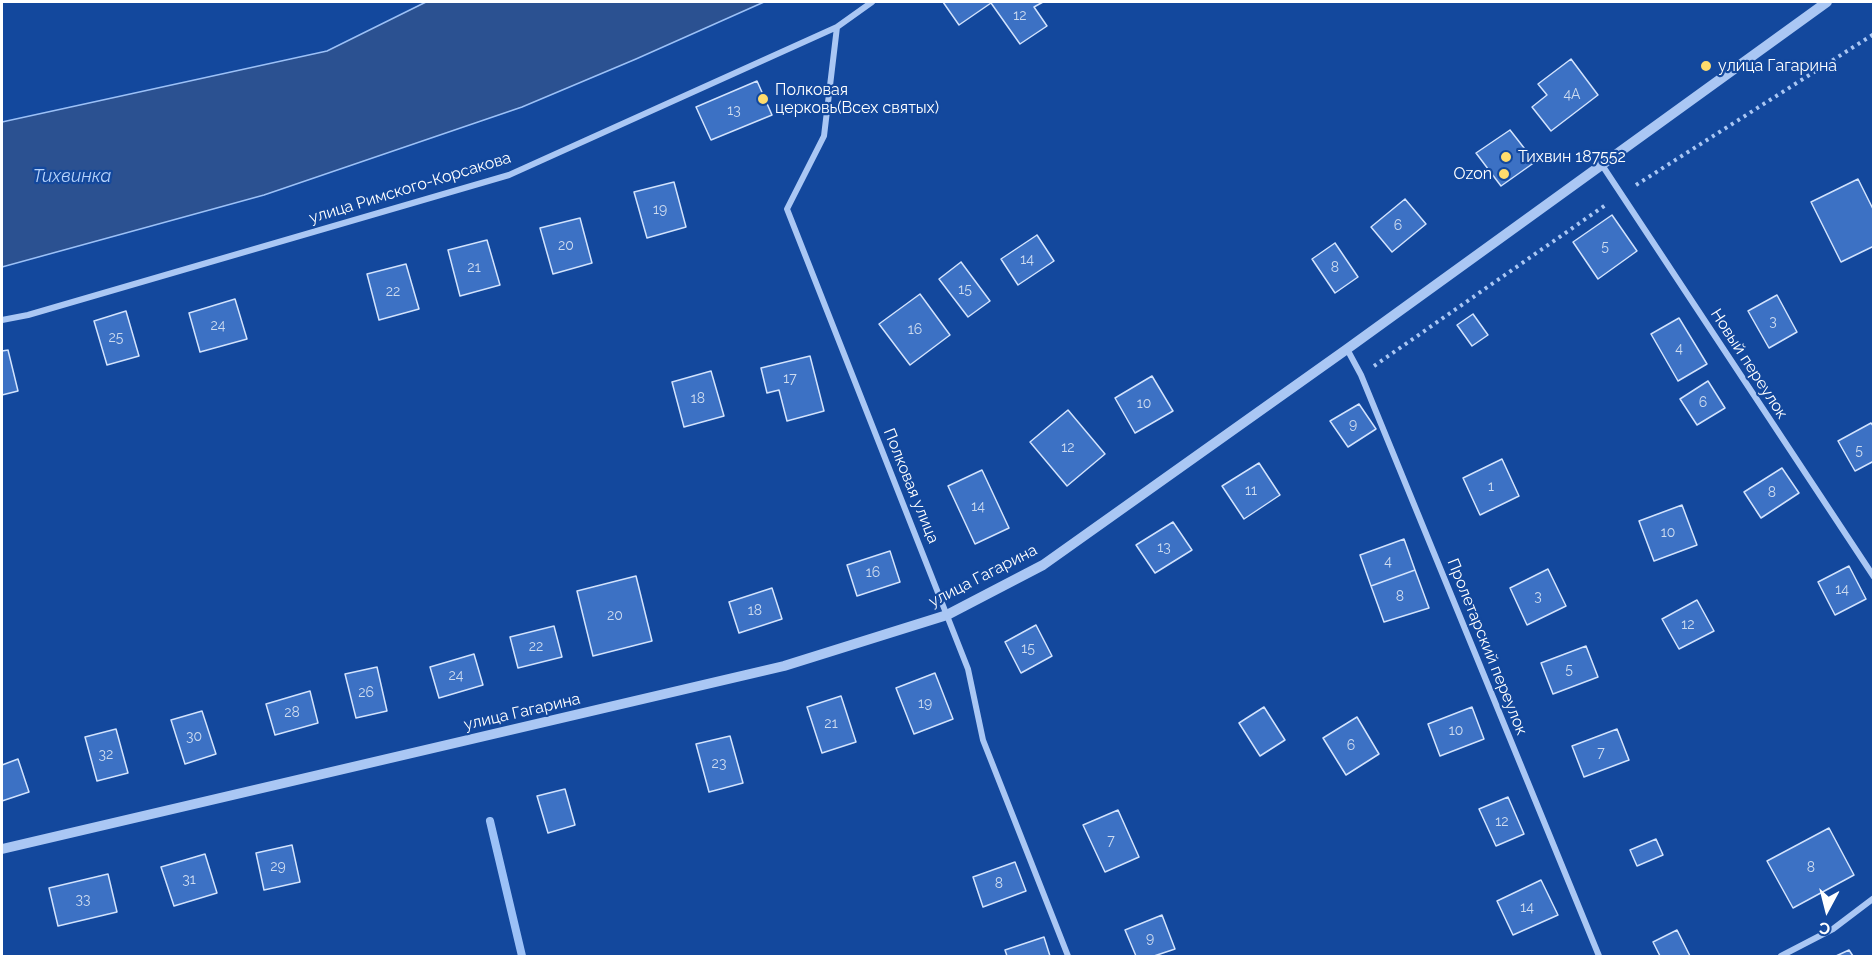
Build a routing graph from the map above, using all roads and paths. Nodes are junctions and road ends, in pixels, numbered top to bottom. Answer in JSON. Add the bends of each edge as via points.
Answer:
{"nodes":[{"id":1,"x":872,"y":2,"type":"edge"},
{"id":2,"x":1827,"y":2,"type":"edge"},
{"id":3,"x":837,"y":27,"type":"junction"},
{"id":4,"x":1602,"y":165,"type":"junction"},
{"id":5,"x":2,"y":320,"type":"edge"},
{"id":6,"x":1347,"y":349,"type":"junction"},
{"id":7,"x":1874,"y":577,"type":"edge"},
{"id":8,"x":947,"y":615,"type":"junction"},
{"id":9,"x":2,"y":849,"type":"edge"},
{"id":10,"x":1874,"y":898,"type":"edge"},
{"id":11,"x":1068,"y":957,"type":"edge"},
{"id":12,"x":1599,"y":957,"type":"edge"},
{"id":13,"x":1781,"y":957,"type":"edge"}],
"edges":[{"from":1,"to":3,"type":"street","name":"улица Римского-Корсакова"},
{"from":2,"to":4,"type":"street","name":"улица Гагарина"},
{"from":3,"to":5,"type":"street","name":"улица Римского-Корсакова","via":[[509,175]]},
{"from":3,"to":8,"type":"street","name":"Полковая улица","via":[[824,136],[787,209]]},
{"from":4,"to":6,"type":"street","name":"улица Гагарина"},
{"from":4,"to":7,"type":"street","name":"Новый переулок"},
{"from":6,"to":8,"type":"street","name":"улица Гагарина","via":[[1043,565]]},
{"from":6,"to":12,"type":"street","name":"Пролетарский переулок"},
{"from":8,"to":9,"type":"street","name":"улица Гагарина","via":[[784,666]]},
{"from":8,"to":11,"type":"street","name":"Полковая улица","via":[[968,669],[983,741]]},
{"from":10,"to":13,"type":"street","via":[[1833,929]]}]}
